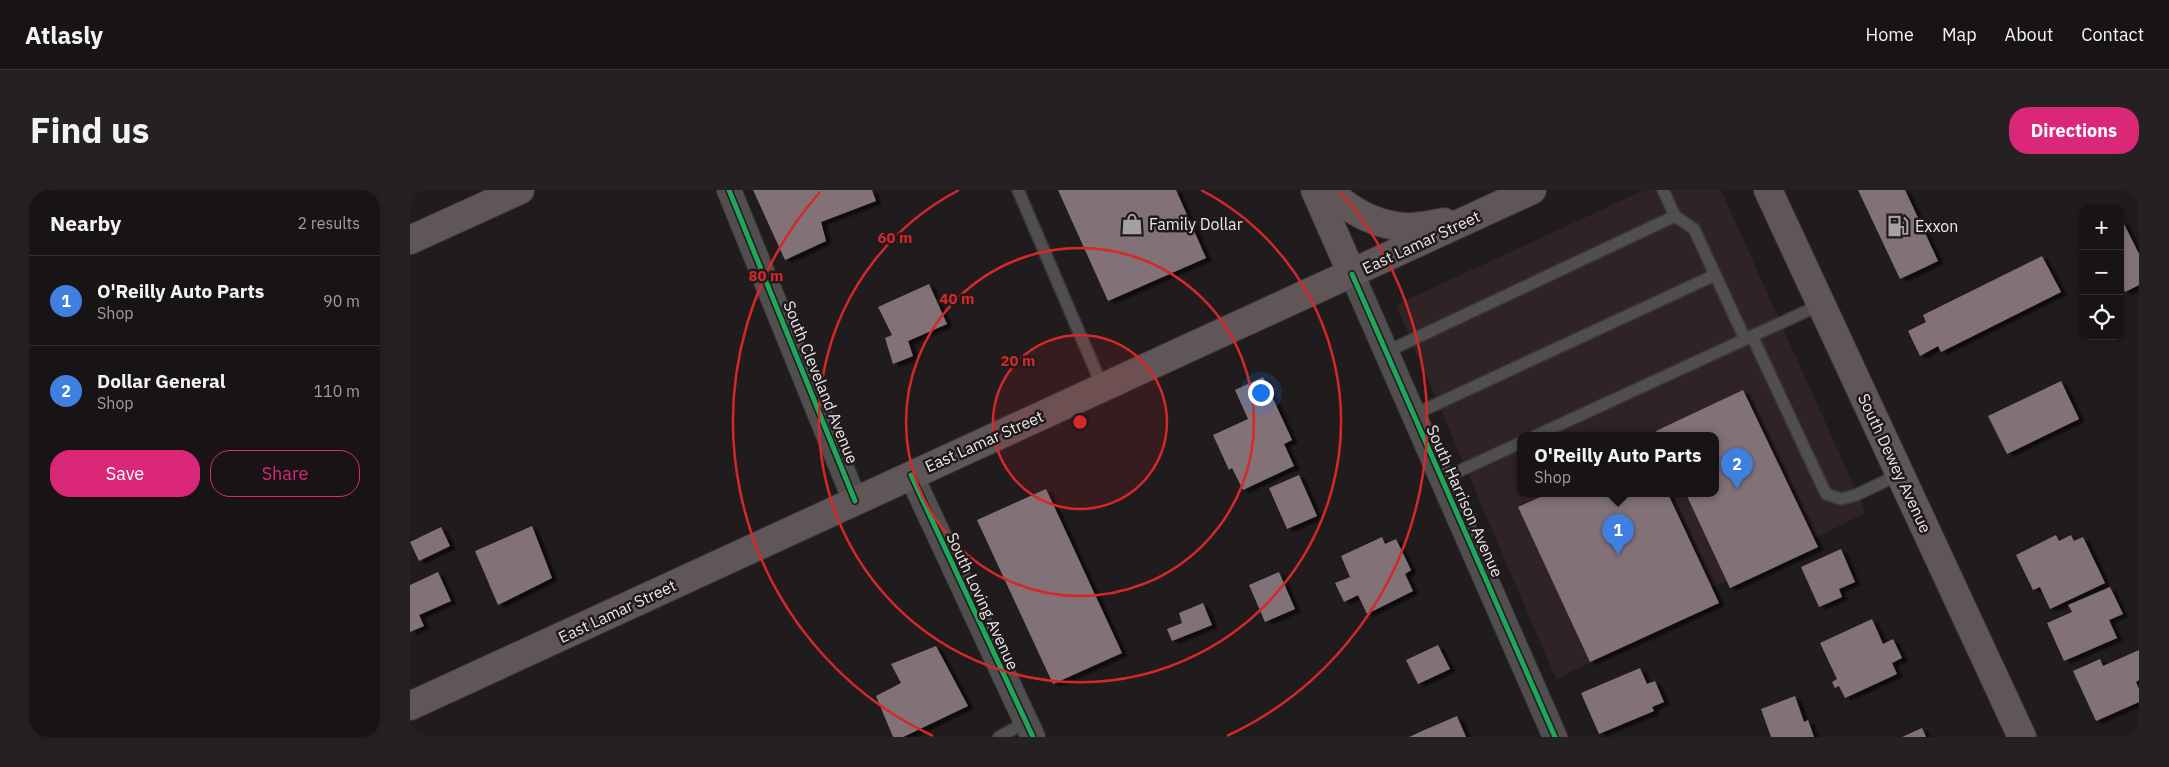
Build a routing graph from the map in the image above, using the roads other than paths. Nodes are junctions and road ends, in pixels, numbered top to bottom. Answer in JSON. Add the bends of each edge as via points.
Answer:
{"nodes":[{"id":1,"x":520,"y":190,"type":"edge"},
{"id":2,"x":729,"y":190,"type":"edge"},
{"id":3,"x":1018,"y":190,"type":"edge"},
{"id":4,"x":1315,"y":190,"type":"edge"},
{"id":5,"x":1328,"y":190,"type":"edge"},
{"id":6,"x":1532,"y":190,"type":"edge"},
{"id":7,"x":1663,"y":190,"type":"edge"},
{"id":8,"x":1768,"y":190,"type":"edge"},
{"id":9,"x":1675,"y":216,"type":"junction"},
{"id":10,"x":1475,"y":217,"type":"junction"},
{"id":11,"x":410,"y":240,"type":"edge"},
{"id":12,"x":1352,"y":274,"type":"junction"},
{"id":13,"x":1715,"y":275,"type":"junction"},
{"id":14,"x":1822,"y":304,"type":"junction"},
{"id":15,"x":1749,"y":338,"type":"junction"},
{"id":16,"x":1386,"y":352,"type":"junction"},
{"id":17,"x":1103,"y":388,"type":"junction"},
{"id":18,"x":1413,"y":414,"type":"junction"},
{"id":19,"x":1544,"y":432,"type":"edge"},
{"id":20,"x":1517,"y":444,"type":"edge"},
{"id":21,"x":1900,"y":474,"type":"junction"},
{"id":22,"x":910,"y":475,"type":"junction"},
{"id":23,"x":1442,"y":480,"type":"junction"},
{"id":24,"x":855,"y":501,"type":"junction"},
{"id":25,"x":410,"y":706,"type":"edge"},
{"id":26,"x":1030,"y":730,"type":"edge"},
{"id":27,"x":999,"y":737,"type":"edge"},
{"id":28,"x":1555,"y":737,"type":"edge"},
{"id":29,"x":2022,"y":737,"type":"edge"}],
"edges":[{"from":1,"to":11,"type":"main road"},
{"from":2,"to":24,"type":"street","name":"South Cleveland Avenue"},
{"from":3,"to":17,"type":"lane"},
{"from":4,"to":12,"type":"main road","name":"South Harrison Avenue"},
{"from":5,"to":10,"type":"main road","via":[[1340,202],[1370,220],[1406,228]]},
{"from":6,"to":10,"type":"main road","name":"East Lamar Street"},
{"from":7,"to":9,"type":"lane"},
{"from":8,"to":14,"type":"main road","name":"South Dewey Avenue"},
{"from":9,"to":13,"type":"lane","via":[[1694,229]]},
{"from":9,"to":16,"type":"lane"},
{"from":10,"to":12,"type":"main road","name":"East Lamar Street"},
{"from":12,"to":16,"type":"street","name":"South Harrison Avenue"},
{"from":12,"to":17,"type":"main road","name":"East Lamar Street"},
{"from":13,"to":15,"type":"lane"},
{"from":13,"to":18,"type":"lane"},
{"from":14,"to":15,"type":"lane"},
{"from":14,"to":21,"type":"main road","name":"South Dewey Avenue"},
{"from":15,"to":19,"type":"lane"},
{"from":15,"to":21,"type":"lane","via":[[1826,494],[1841,499],[1856,495]]},
{"from":16,"to":18,"type":"street","name":"South Harrison Avenue"},
{"from":17,"to":22,"type":"main road","name":"East Lamar Street"},
{"from":18,"to":23,"type":"street","name":"South Harrison Avenue"},
{"from":20,"to":23,"type":"lane"},
{"from":21,"to":29,"type":"main road","name":"South Dewey Avenue"},
{"from":22,"to":24,"type":"main road","name":"East Lamar Street"},
{"from":22,"to":26,"type":"street","name":"South Loving Avenue"},
{"from":23,"to":28,"type":"street","name":"South Harrison Avenue"},
{"from":24,"to":25,"type":"main road","name":"East Lamar Street"},
{"from":26,"to":27,"type":"lane"}]}
